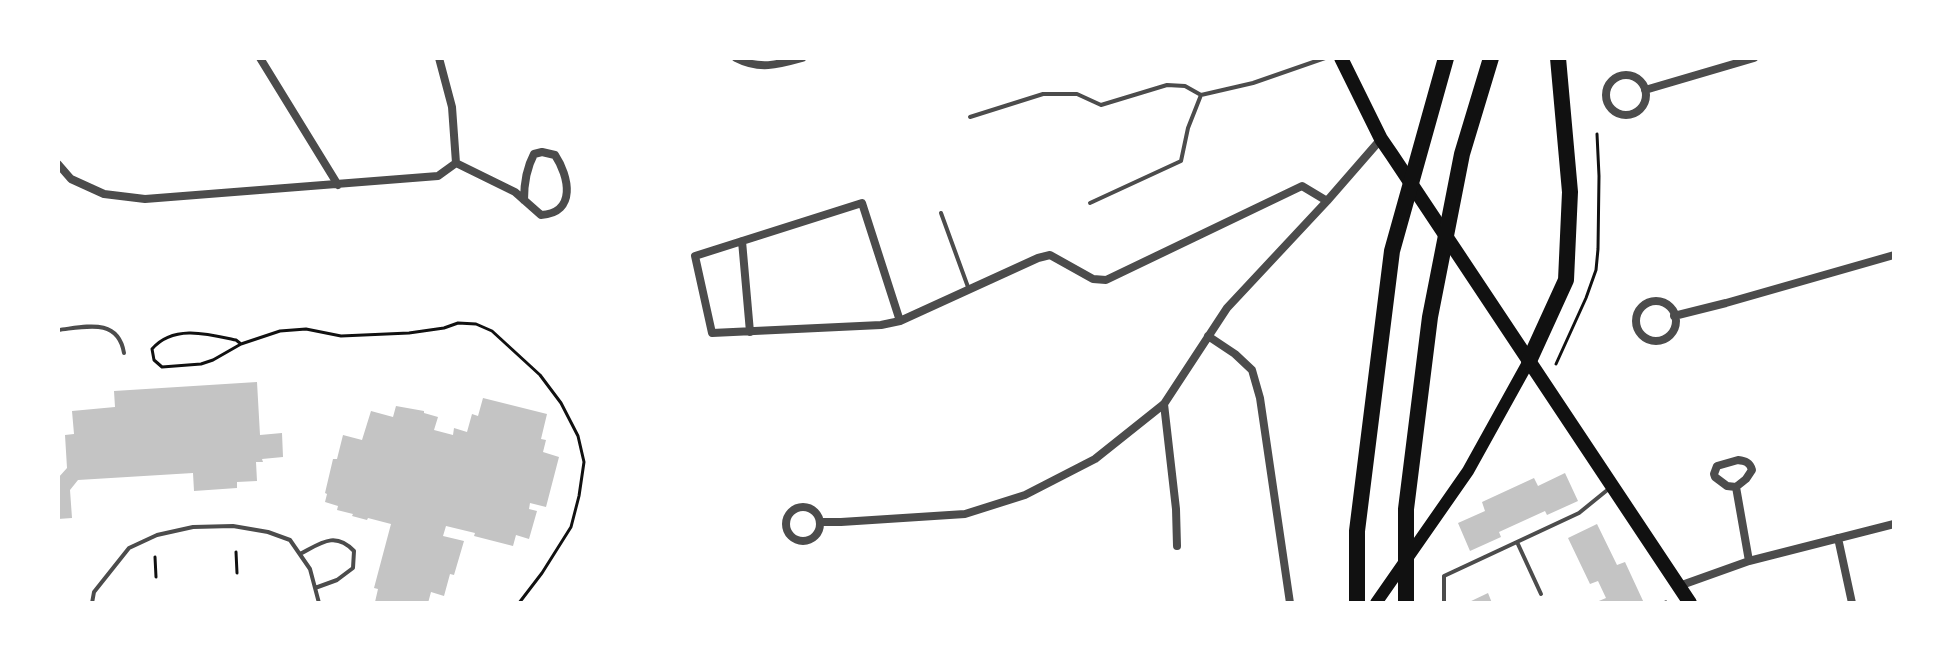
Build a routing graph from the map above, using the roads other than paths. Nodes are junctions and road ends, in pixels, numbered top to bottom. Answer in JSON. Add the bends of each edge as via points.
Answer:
{"nodes":[{"id":1,"x":260,"y":58,"type":"edge"},
{"id":2,"x":439,"y":58,"type":"edge"},
{"id":3,"x":736,"y":58,"type":"edge"},
{"id":4,"x":802,"y":58,"type":"edge"},
{"id":5,"x":1325,"y":58,"type":"edge"},
{"id":6,"x":1341,"y":58,"type":"edge"},
{"id":7,"x":1446,"y":58,"type":"edge"},
{"id":8,"x":1491,"y":58,"type":"edge"},
{"id":9,"x":1558,"y":58,"type":"edge"},
{"id":10,"x":1754,"y":58,"type":"edge"},
{"id":11,"x":1645,"y":90,"type":"junction"},
{"id":12,"x":1201,"y":95,"type":"junction"},
{"id":13,"x":970,"y":117,"type":"dead end"},
{"id":14,"x":1381,"y":139,"type":"junction"},
{"id":15,"x":456,"y":163,"type":"junction"},
{"id":16,"x":58,"y":164,"type":"edge"},
{"id":17,"x":338,"y":185,"type":"junction"},
{"id":18,"x":524,"y":200,"type":"junction"},
{"id":19,"x":1327,"y":201,"type":"junction"},
{"id":20,"x":1090,"y":203,"type":"dead end"},
{"id":21,"x":941,"y":213,"type":"dead end"},
{"id":22,"x":742,"y":241,"type":"junction"},
{"id":23,"x":1893,"y":255,"type":"edge"},
{"id":24,"x":1894,"y":267,"type":"edge"},
{"id":25,"x":969,"y":290,"type":"junction"},
{"id":26,"x":1674,"y":316,"type":"junction"},
{"id":27,"x":900,"y":321,"type":"junction"},
{"id":28,"x":58,"y":330,"type":"edge"},
{"id":29,"x":750,"y":332,"type":"junction"},
{"id":30,"x":1208,"y":336,"type":"junction"},
{"id":31,"x":124,"y":353,"type":"dead end"},
{"id":32,"x":1529,"y":361,"type":"junction"},
{"id":33,"x":1164,"y":404,"type":"junction"},
{"id":34,"x":1612,"y":486,"type":"junction"},
{"id":35,"x":1736,"y":487,"type":"dead end"},
{"id":36,"x":820,"y":522,"type":"junction"},
{"id":37,"x":1894,"y":524,"type":"edge"},
{"id":38,"x":1838,"y":538,"type":"junction"},
{"id":39,"x":1517,"y":542,"type":"junction"},
{"id":40,"x":1177,"y":546,"type":"dead end"},
{"id":41,"x":300,"y":555,"type":"junction"},
{"id":42,"x":1749,"y":561,"type":"junction"},
{"id":43,"x":1679,"y":586,"type":"junction"},
{"id":44,"x":315,"y":588,"type":"junction"},
{"id":45,"x":1541,"y":594,"type":"dead end"},
{"id":46,"x":92,"y":603,"type":"edge"},
{"id":47,"x":319,"y":603,"type":"edge"},
{"id":48,"x":1290,"y":603,"type":"edge"},
{"id":49,"x":1357,"y":603,"type":"edge"},
{"id":50,"x":1376,"y":603,"type":"edge"},
{"id":51,"x":1406,"y":603,"type":"edge"},
{"id":52,"x":1444,"y":603,"type":"edge"},
{"id":53,"x":1690,"y":603,"type":"edge"},
{"id":54,"x":1852,"y":603,"type":"edge"}],
"edges":[{"from":1,"to":17,"type":"street"},
{"from":2,"to":15,"type":"street","via":[[452,107]]},
{"from":3,"to":4,"type":"street","via":[[750,65],[778,65]]},
{"from":5,"to":12,"type":"lane"},
{"from":6,"to":14,"type":"main road"},
{"from":7,"to":49,"type":"highway","via":[[1392,251],[1357,531]]},
{"from":8,"to":51,"type":"highway","via":[[1462,154],[1430,317],[1406,509]]},
{"from":9,"to":32,"type":"highway","via":[[1570,192],[1566,280]]},
{"from":10,"to":11,"type":"street"},
{"from":11,"to":11,"type":"street","via":[[1637,79],[1618,77],[1607,92],[1609,105],[1618,113],[1636,112],[1645,102]]},
{"from":12,"to":13,"type":"lane","via":[[1185,86],[1167,85],[1101,105],[1077,94],[1043,94]]},
{"from":12,"to":20,"type":"lane","via":[[1181,161]]},
{"from":14,"to":19,"type":"street"},
{"from":14,"to":32,"type":"main road"},
{"from":15,"to":17,"type":"street","via":[[438,176]]},
{"from":15,"to":18,"type":"street"},
{"from":16,"to":17,"type":"street","via":[[71,179],[104,194],[145,199]]},
{"from":18,"to":18,"type":"street","via":[[527,167],[534,154],[555,155],[564,168],[563,208],[541,215]]},
{"from":19,"to":25,"type":"street","via":[[1302,186],[1106,280],[1093,279],[1050,255]]},
{"from":19,"to":30,"type":"street","via":[[1227,308]]},
{"from":21,"to":25,"type":"lane"},
{"from":22,"to":27,"type":"street","via":[[862,203]]},
{"from":22,"to":29,"type":"street"},
{"from":22,"to":29,"type":"street","via":[[695,256],[712,333]]},
{"from":23,"to":24,"type":"street"},
{"from":23,"to":26,"type":"street"},
{"from":25,"to":27,"type":"street"},
{"from":26,"to":26,"type":"street","via":[[1662,303],[1649,303],[1636,317],[1638,330],[1646,339],[1659,341],[1674,329]]},
{"from":27,"to":29,"type":"street"},
{"from":28,"to":31,"type":"lane","via":[[102,326],[114,332]]},
{"from":30,"to":33,"type":"street"},
{"from":30,"to":48,"type":"street","via":[[1252,370]]},
{"from":32,"to":34,"type":"main road"},
{"from":32,"to":50,"type":"main road","via":[[1438,516]]},
{"from":33,"to":36,"type":"street","via":[[1095,459],[1025,495],[965,514]]},
{"from":33,"to":40,"type":"street"},
{"from":34,"to":39,"type":"lane","via":[[1579,513]]},
{"from":34,"to":43,"type":"main road"},
{"from":35,"to":42,"type":"street"},
{"from":36,"to":36,"type":"street","via":[[814,537],[803,541],[786,529],[789,513],[799,507],[810,508]]},
{"from":37,"to":38,"type":"street"},
{"from":38,"to":42,"type":"street"},
{"from":38,"to":54,"type":"street"},
{"from":39,"to":45,"type":"lane"},
{"from":39,"to":52,"type":"lane","via":[[1444,576]]},
{"from":41,"to":44,"type":"lane"},
{"from":41,"to":44,"type":"lane","via":[[335,539],[354,551],[353,568]]},
{"from":41,"to":46,"type":"lane","via":[[290,540],[233,526],[157,535],[129,548],[94,592]]},
{"from":42,"to":43,"type":"street"},
{"from":43,"to":53,"type":"main road"},
{"from":44,"to":47,"type":"lane"}]}
